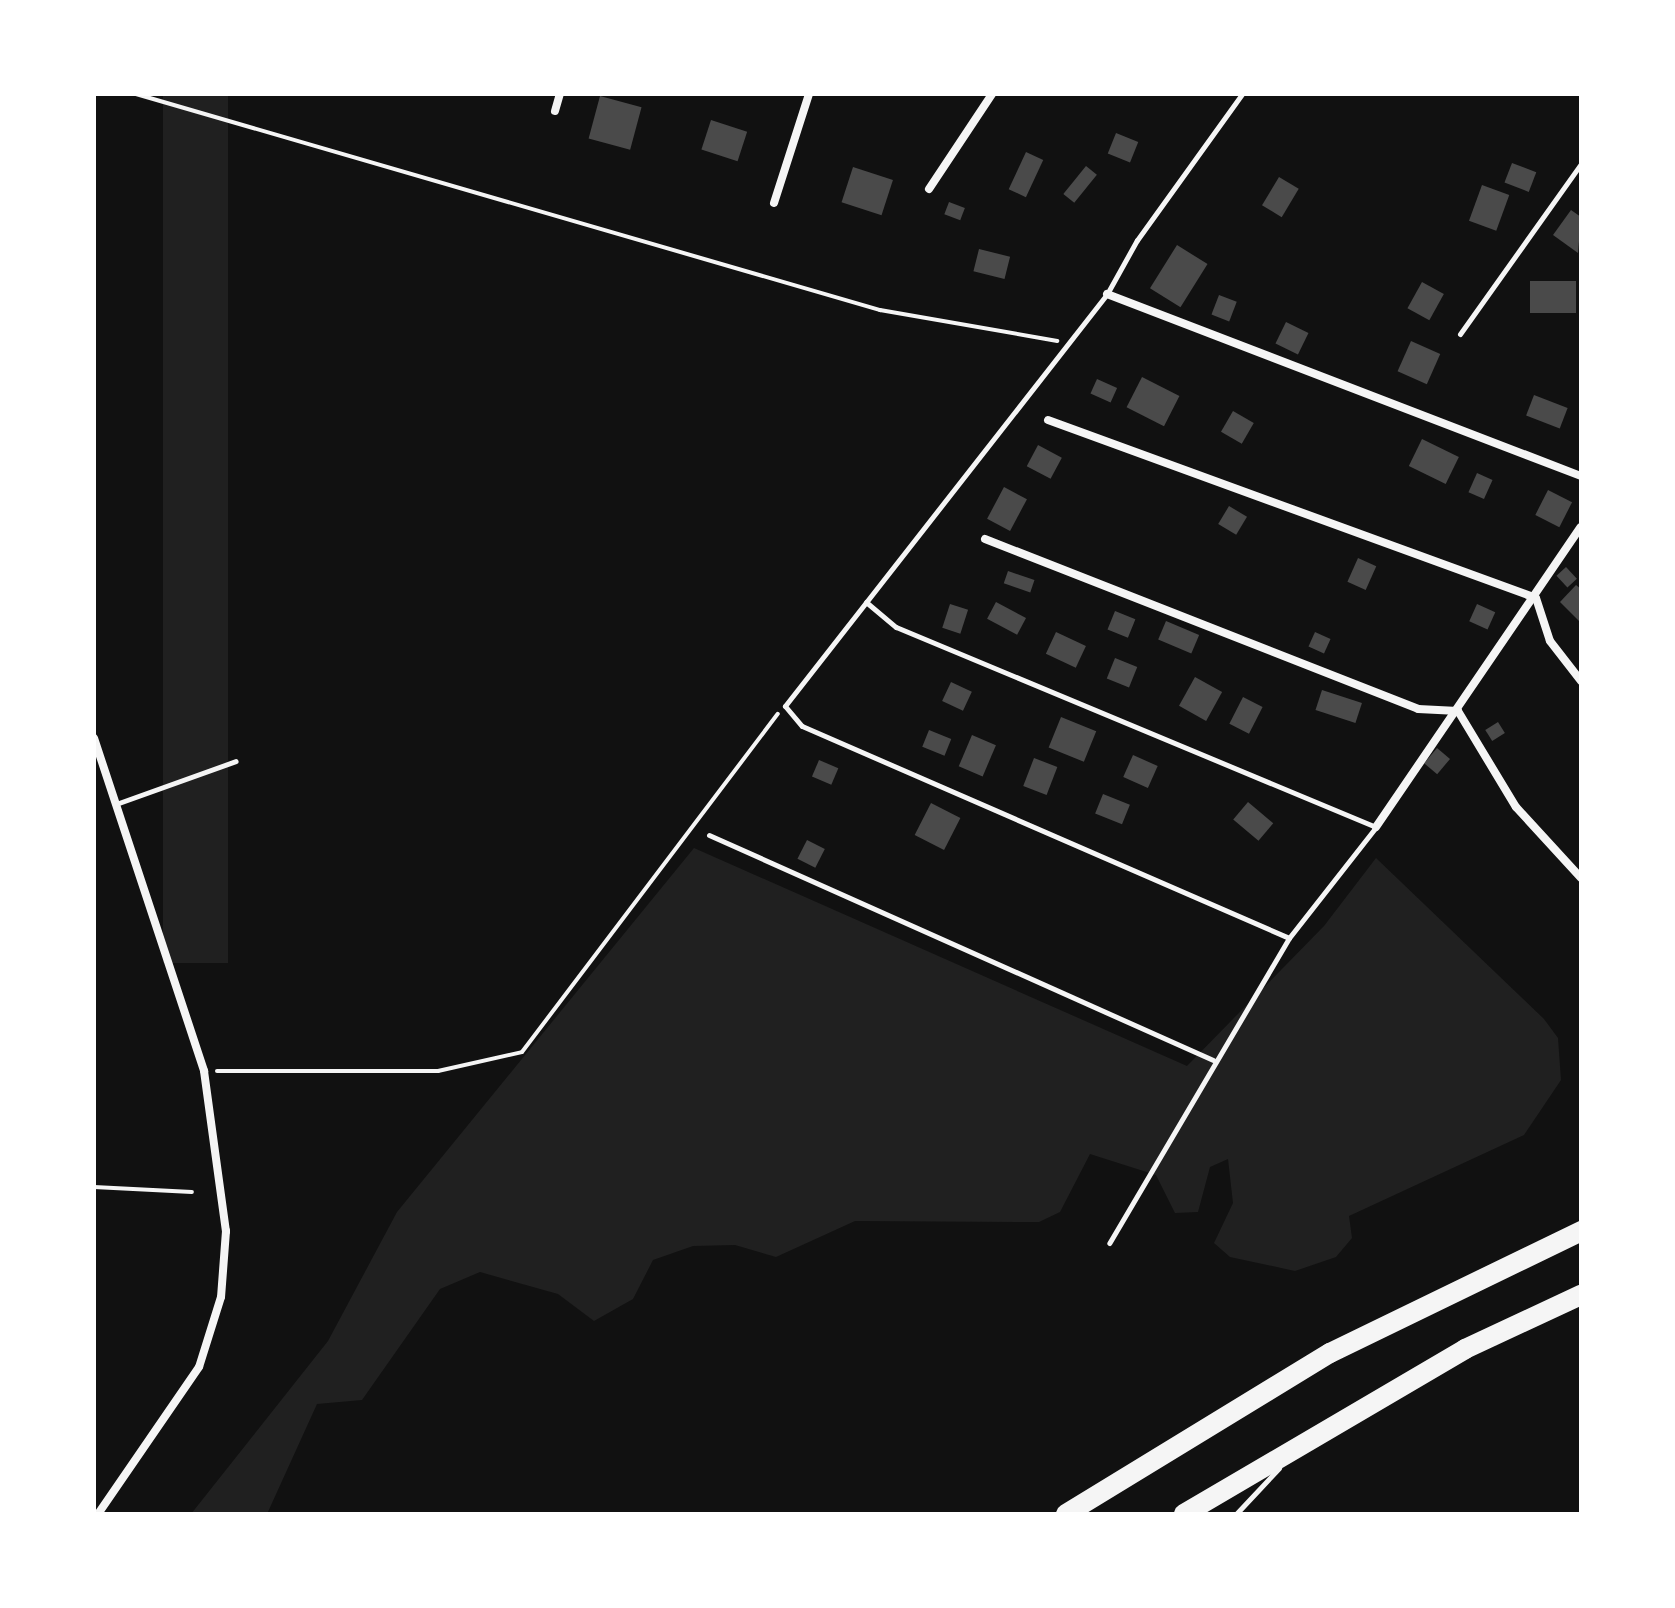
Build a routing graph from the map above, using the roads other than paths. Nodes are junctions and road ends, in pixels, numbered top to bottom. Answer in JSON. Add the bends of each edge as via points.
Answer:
{"nodes":[{"id":1,"x":560,"y":94,"type":"edge"},
{"id":2,"x":809,"y":94,"type":"edge"},
{"id":3,"x":992,"y":94,"type":"edge"},
{"id":4,"x":1242,"y":94,"type":"edge"},
{"id":5,"x":555,"y":111,"type":"dead end"},
{"id":6,"x":1581,"y":164,"type":"edge"},
{"id":7,"x":929,"y":189,"type":"dead end"},
{"id":8,"x":774,"y":203,"type":"dead end"},
{"id":9,"x":1107,"y":294,"type":"junction"},
{"id":10,"x":1460,"y":334,"type":"dead end"},
{"id":11,"x":1048,"y":420,"type":"dead end"},
{"id":12,"x":1581,"y":476,"type":"edge"},
{"id":13,"x":1581,"y":527,"type":"edge"},
{"id":14,"x":985,"y":539,"type":"dead end"},
{"id":15,"x":1536,"y":598,"type":"junction"},
{"id":16,"x":866,"y":602,"type":"junction"},
{"id":17,"x":1581,"y":681,"type":"edge"},
{"id":18,"x":1458,"y":711,"type":"junction"},
{"id":19,"x":94,"y":738,"type":"edge"},
{"id":20,"x":236,"y":761,"type":"dead end"},
{"id":21,"x":116,"y":804,"type":"junction"},
{"id":22,"x":1376,"y":827,"type":"junction"},
{"id":23,"x":709,"y":835,"type":"dead end"},
{"id":24,"x":1581,"y":878,"type":"edge"},
{"id":25,"x":1289,"y":938,"type":"junction"},
{"id":26,"x":1213,"y":1060,"type":"junction"},
{"id":27,"x":1581,"y":1231,"type":"edge"},
{"id":28,"x":1109,"y":1243,"type":"dead end"},
{"id":29,"x":1581,"y":1295,"type":"edge"},
{"id":30,"x":1303,"y":1441,"type":"junction"},
{"id":31,"x":115,"y":1492,"type":"junction"},
{"id":32,"x":94,"y":1508,"type":"edge"},
{"id":33,"x":98,"y":1514,"type":"edge"},
{"id":34,"x":1066,"y":1514,"type":"edge"},
{"id":35,"x":1184,"y":1514,"type":"edge"},
{"id":36,"x":1236,"y":1514,"type":"edge"}],
"edges":[{"from":1,"to":5,"type":"street"},
{"from":2,"to":8,"type":"street"},
{"from":3,"to":7,"type":"street"},
{"from":4,"to":9,"type":"lane","via":[[1137,240]]},
{"from":6,"to":10,"type":"lane"},
{"from":9,"to":12,"type":"street"},
{"from":9,"to":16,"type":"lane"},
{"from":11,"to":15,"type":"street"},
{"from":13,"to":15,"type":"street"},
{"from":14,"to":18,"type":"street","via":[[1418,709]]},
{"from":15,"to":17,"type":"street","via":[[1550,641]]},
{"from":15,"to":18,"type":"street"},
{"from":16,"to":22,"type":"lane","via":[[896,627]]},
{"from":16,"to":25,"type":"lane","via":[[785,706],[802,726]]},
{"from":18,"to":22,"type":"street"},
{"from":18,"to":24,"type":"street","via":[[1516,807]]},
{"from":19,"to":21,"type":"street"},
{"from":20,"to":21,"type":"lane"},
{"from":21,"to":31,"type":"street","via":[[204,1071],[222,1169],[221,1297],[199,1367]]},
{"from":22,"to":25,"type":"lane"},
{"from":23,"to":26,"type":"lane"},
{"from":25,"to":26,"type":"lane"},
{"from":26,"to":28,"type":"lane"},
{"from":27,"to":34,"type":"highway","via":[[1330,1353]]},
{"from":29,"to":30,"type":"highway","via":[[1465,1349]]},
{"from":30,"to":35,"type":"highway"},
{"from":30,"to":36,"type":"lane"},
{"from":31,"to":32,"type":"street"},
{"from":31,"to":33,"type":"street"}]}
